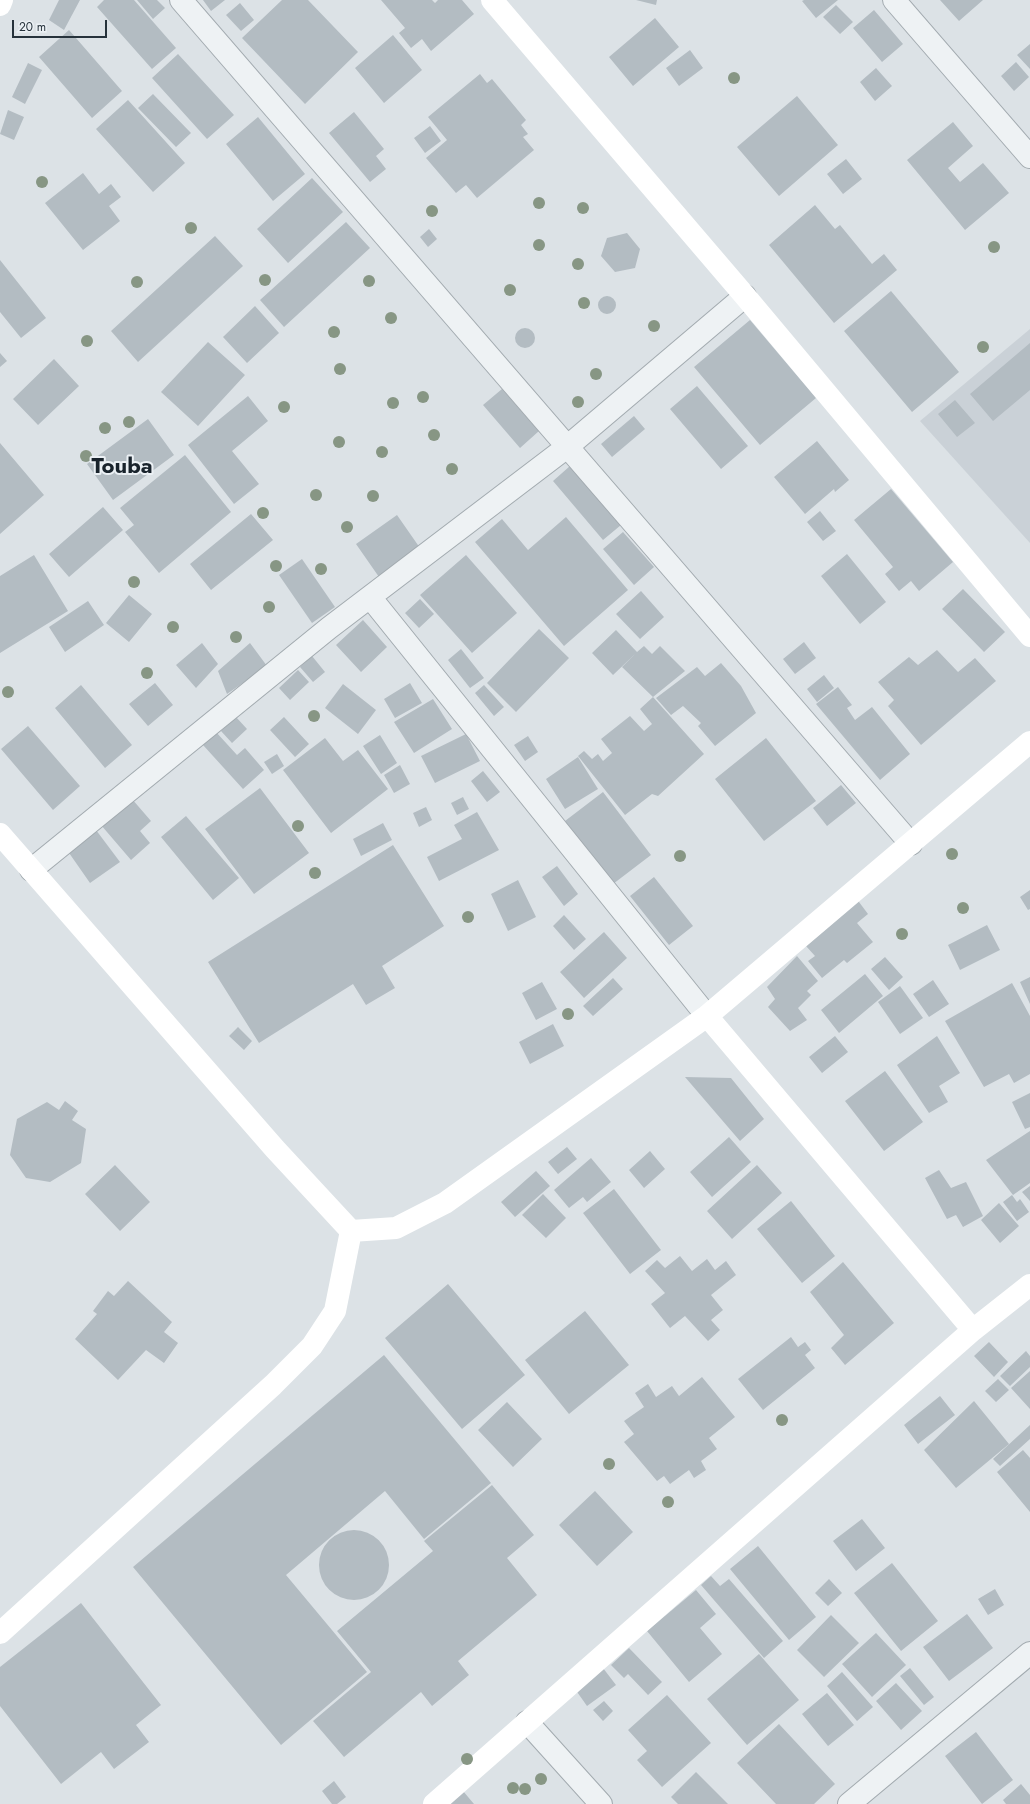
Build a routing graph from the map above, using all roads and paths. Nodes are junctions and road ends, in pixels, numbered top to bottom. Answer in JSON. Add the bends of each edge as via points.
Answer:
{"nodes":[{"id":1,"x":2,"y":0,"type":"edge"},
{"id":2,"x":181,"y":0,"type":"edge"},
{"id":3,"x":492,"y":0,"type":"edge"},
{"id":4,"x":894,"y":0,"type":"edge"},
{"id":5,"x":0,"y":5,"type":"edge"},
{"id":6,"x":1030,"y":157,"type":"edge"},
{"id":7,"x":744,"y":296,"type":"junction"},
{"id":8,"x":567,"y":447,"type":"junction"},
{"id":9,"x":370,"y":597,"type":"junction"},
{"id":10,"x":1030,"y":636,"type":"edge"},
{"id":11,"x":1030,"y":742,"type":"edge"},
{"id":12,"x":0,"y":834,"type":"edge"},
{"id":13,"x":911,"y":844,"type":"junction"},
{"id":14,"x":31,"y":870,"type":"junction"},
{"id":15,"x":707,"y":1016,"type":"junction"},
{"id":16,"x":351,"y":1231,"type":"junction"},
{"id":17,"x":1030,"y":1285,"type":"edge"},
{"id":18,"x":973,"y":1330,"type":"junction"},
{"id":19,"x":0,"y":1633,"type":"edge"},
{"id":20,"x":1030,"y":1653,"type":"edge"},
{"id":21,"x":527,"y":1722,"type":"junction"},
{"id":22,"x":434,"y":1804,"type":"edge"},
{"id":23,"x":601,"y":1804,"type":"edge"},
{"id":24,"x":850,"y":1804,"type":"edge"}],
"edges":[{"from":1,"to":5,"type":"street"},
{"from":2,"to":8,"type":"street"},
{"from":3,"to":7,"type":"street"},
{"from":4,"to":6,"type":"street"},
{"from":7,"to":8,"type":"street"},
{"from":7,"to":10,"type":"street"},
{"from":8,"to":9,"type":"street"},
{"from":8,"to":13,"type":"street"},
{"from":9,"to":14,"type":"street"},
{"from":9,"to":15,"type":"street"},
{"from":11,"to":13,"type":"street"},
{"from":12,"to":14,"type":"street"},
{"from":13,"to":15,"type":"street"},
{"from":14,"to":16,"type":"street","via":[[275,1149]]},
{"from":15,"to":16,"type":"street","via":[[445,1203],[396,1228]]},
{"from":15,"to":18,"type":"street"},
{"from":16,"to":19,"type":"street","via":[[335,1312],[312,1346],[273,1385]]},
{"from":17,"to":18,"type":"street"},
{"from":18,"to":21,"type":"street"},
{"from":20,"to":24,"type":"street"},
{"from":21,"to":22,"type":"street"},
{"from":21,"to":23,"type":"street"}]}
